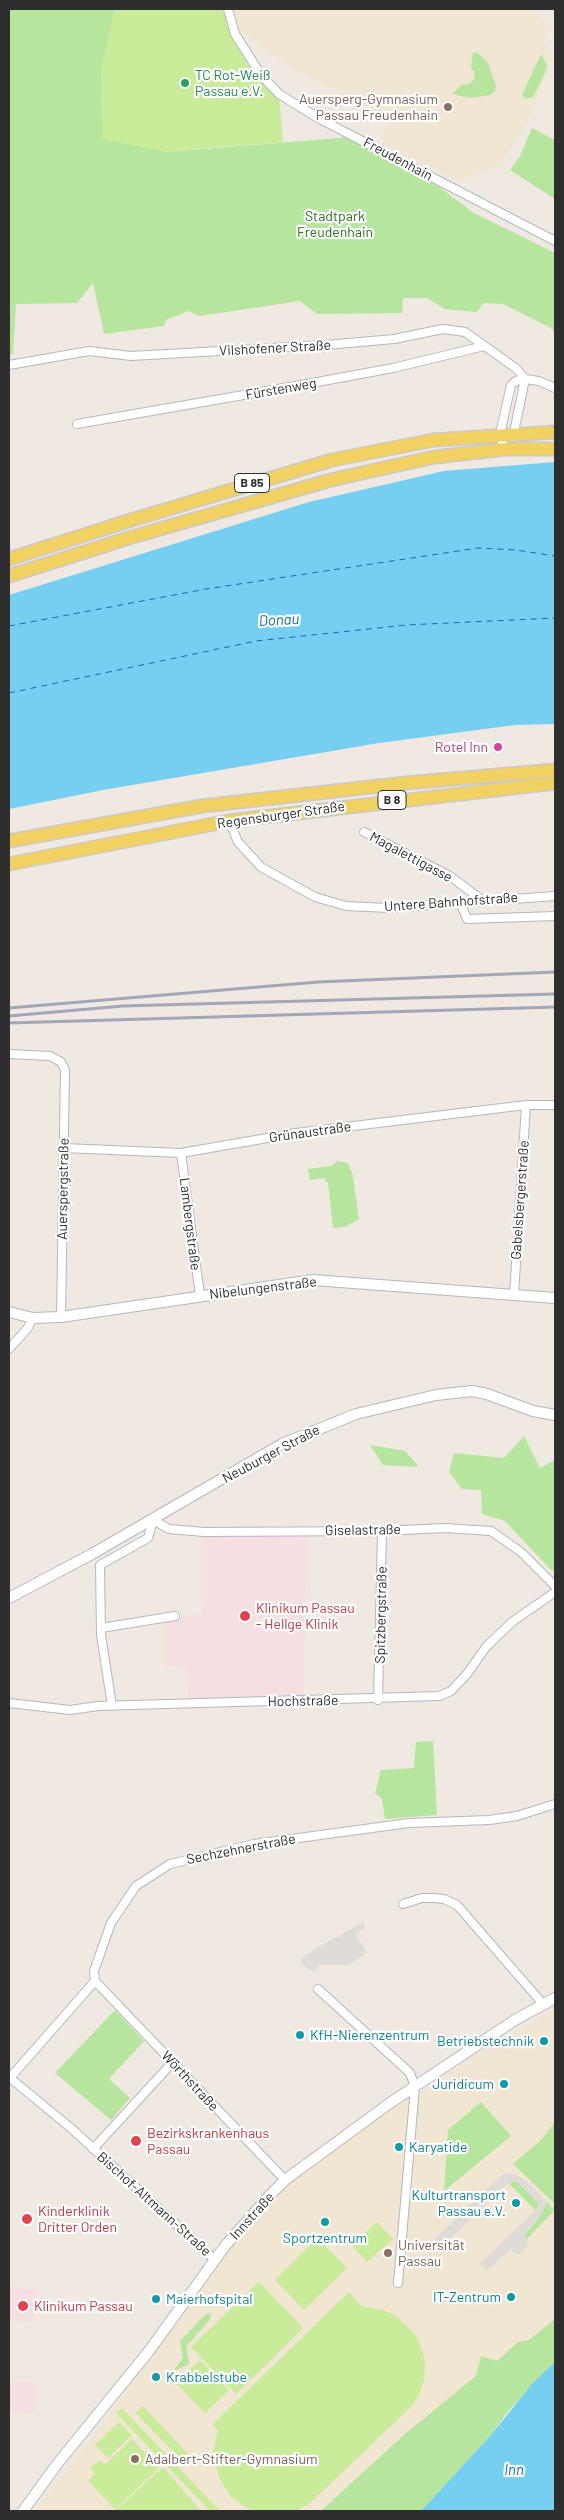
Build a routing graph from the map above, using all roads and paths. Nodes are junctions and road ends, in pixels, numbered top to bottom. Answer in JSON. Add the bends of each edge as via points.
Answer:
{"nodes":[{"id":1,"x":228,"y":9,"type":"edge"},
{"id":2,"x":555,"y":241,"type":"edge"},
{"id":3,"x":484,"y":346,"type":"junction"},
{"id":4,"x":9,"y":365,"type":"edge"},
{"id":5,"x":525,"y":379,"type":"junction"},
{"id":6,"x":555,"y":388,"type":"edge"},
{"id":7,"x":77,"y":424,"type":"dead end"},
{"id":8,"x":555,"y":432,"type":"edge"},
{"id":9,"x":515,"y":433,"type":"junction"},
{"id":10,"x":500,"y":434,"type":"junction"},
{"id":11,"x":506,"y":449,"type":"junction"},
{"id":12,"x":555,"y":449,"type":"edge"},
{"id":13,"x":9,"y":559,"type":"edge"},
{"id":14,"x":9,"y":576,"type":"edge"},
{"id":15,"x":555,"y":770,"type":"edge"},
{"id":16,"x":555,"y":783,"type":"edge"},
{"id":17,"x":226,"y":804,"type":"junction"},
{"id":18,"x":229,"y":821,"type":"junction"},
{"id":19,"x":364,"y":832,"type":"dead end"},
{"id":20,"x":9,"y":841,"type":"edge"},
{"id":21,"x":9,"y":864,"type":"edge"},
{"id":22,"x":555,"y":896,"type":"edge"},
{"id":23,"x":482,"y":900,"type":"junction"},
{"id":24,"x":460,"y":902,"type":"junction"},
{"id":25,"x":555,"y":916,"type":"edge"},
{"id":26,"x":9,"y":1054,"type":"edge"},
{"id":27,"x":555,"y":1104,"type":"edge"},
{"id":28,"x":526,"y":1105,"type":"junction"},
{"id":29,"x":64,"y":1148,"type":"junction"},
{"id":30,"x":181,"y":1153,"type":"junction"},
{"id":31,"x":200,"y":1295,"type":"junction"},
{"id":32,"x":514,"y":1295,"type":"junction"},
{"id":33,"x":555,"y":1298,"type":"edge"},
{"id":34,"x":9,"y":1312,"type":"edge"},
{"id":35,"x":61,"y":1317,"type":"junction"},
{"id":36,"x":33,"y":1318,"type":"junction"},
{"id":37,"x":9,"y":1349,"type":"edge"},
{"id":38,"x":555,"y":1414,"type":"edge"},
{"id":39,"x":153,"y":1520,"type":"junction"},
{"id":40,"x":382,"y":1531,"type":"junction"},
{"id":41,"x":555,"y":1586,"type":"edge"},
{"id":42,"x":555,"y":1592,"type":"edge"},
{"id":43,"x":9,"y":1598,"type":"edge"},
{"id":44,"x":175,"y":1616,"type":"dead end"},
{"id":45,"x":101,"y":1628,"type":"junction"},
{"id":46,"x":378,"y":1700,"type":"junction"},
{"id":47,"x":9,"y":1703,"type":"edge"},
{"id":48,"x":112,"y":1706,"type":"junction"},
{"id":49,"x":555,"y":1804,"type":"edge"},
{"id":50,"x":403,"y":1904,"type":"dead end"},
{"id":51,"x":95,"y":1981,"type":"junction"},
{"id":52,"x":318,"y":1990,"type":"dead end"},
{"id":53,"x":555,"y":1998,"type":"edge"},
{"id":54,"x":543,"y":2004,"type":"junction"},
{"id":55,"x":172,"y":2063,"type":"junction"},
{"id":56,"x":9,"y":2078,"type":"edge"},
{"id":57,"x":415,"y":2087,"type":"junction"},
{"id":58,"x":93,"y":2149,"type":"junction"},
{"id":59,"x":285,"y":2180,"type":"junction"},
{"id":60,"x":215,"y":2260,"type":"junction"},
{"id":61,"x":398,"y":2283,"type":"dead end"},
{"id":62,"x":23,"y":2511,"type":"edge"}],
"edges":[{"from":1,"to":2,"type":"street","name":"Freudenhain","via":[[235,34],[261,75],[279,94],[318,118]]},
{"from":3,"to":4,"type":"street","name":"Vilshofener Straße","via":[[465,332],[444,329],[316,346],[131,356],[89,351]]},
{"from":3,"to":5,"type":"street","name":"Vilshofener Straße","via":[[517,369]]},
{"from":3,"to":7,"type":"street","name":"Fürstenweg","via":[[302,386]]},
{"from":5,"to":6,"type":"street","name":"Vilshofener Straße"},
{"from":5,"to":9,"type":"street"},
{"from":5,"to":10,"type":"street","via":[[511,385]]},
{"from":8,"to":9,"type":"main road"},
{"from":9,"to":10,"type":"main road"},
{"from":9,"to":11,"type":"street"},
{"from":10,"to":11,"type":"street"},
{"from":10,"to":13,"type":"main road","number":"B 85","via":[[434,440],[332,460]]},
{"from":11,"to":12,"type":"main road"},
{"from":11,"to":14,"type":"main road","number":"B 85","via":[[435,457],[331,480]]},
{"from":15,"to":17,"type":"main road","name":"Regensburger Straße","number":"B 8"},
{"from":16,"to":18,"type":"main road","name":"Regensburger Straße","number":"B 8"},
{"from":17,"to":18,"type":"main road"},
{"from":17,"to":20,"type":"main road","name":"Regensburger Straße","number":"B 8","via":[[171,810]]},
{"from":18,"to":21,"type":"main road","name":"Regensburger Straße","number":"B 8"},
{"from":18,"to":24,"type":"street","name":"Untere Bahnhofstraße","via":[[238,842],[261,866],[315,897],[346,906],[389,908]]},
{"from":19,"to":23,"type":"street","name":"Magalettigasse","via":[[450,876]]},
{"from":22,"to":23,"type":"street","name":"Untere Bahnhofstraße"},
{"from":23,"to":24,"type":"street","name":"Untere Bahnhofstraße"},
{"from":24,"to":25,"type":"street","via":[[467,919]]},
{"from":26,"to":29,"type":"street","name":"Auerspergstraße","via":[[38,1054],[61,1062],[66,1081]]},
{"from":27,"to":28,"type":"street","name":"Grünaustraße"},
{"from":28,"to":30,"type":"street","name":"Grünaustraße","via":[[296,1133]]},
{"from":28,"to":32,"type":"street","name":"Gabelsbergerstraße"},
{"from":29,"to":30,"type":"street","name":"Grünaustraße"},
{"from":29,"to":35,"type":"street","name":"Auerspergstraße"},
{"from":30,"to":31,"type":"street","name":"Lambergstraße"},
{"from":31,"to":32,"type":"street","name":"Nibelungenstraße","via":[[313,1280]]},
{"from":31,"to":35,"type":"street","name":"Nibelungenstraße"},
{"from":32,"to":33,"type":"street","name":"Nibelungenstraße"},
{"from":34,"to":36,"type":"street","name":"Nibelungenstraße"},
{"from":35,"to":36,"type":"street","name":"Nibelungenstraße"},
{"from":36,"to":37,"type":"street"},
{"from":38,"to":39,"type":"street","name":"Neuburger Straße","via":[[533,1411],[472,1391],[393,1404],[332,1422],[282,1444]]},
{"from":39,"to":40,"type":"street","name":"Giselastraße","via":[[169,1529],[204,1532]]},
{"from":39,"to":43,"type":"street","name":"Neuburger Straße"},
{"from":39,"to":45,"type":"street","via":[[148,1538],[100,1564]]},
{"from":40,"to":41,"type":"street","name":"Giselastraße","via":[[445,1528],[490,1531],[521,1552]]},
{"from":40,"to":46,"type":"street","name":"Spitzbergstraße"},
{"from":42,"to":46,"type":"street","name":"Hochstraße","via":[[512,1622],[486,1647],[468,1674],[451,1691],[439,1696]]},
{"from":44,"to":45,"type":"street"},
{"from":45,"to":48,"type":"street"},
{"from":46,"to":48,"type":"street","name":"Hochstraße"},
{"from":47,"to":48,"type":"street","name":"Hochstraße","via":[[70,1710]]},
{"from":49,"to":51,"type":"street","name":"Sechzehnerstraße","via":[[517,1816],[489,1820],[409,1823],[254,1844],[170,1864],[136,1886],[111,1923],[94,1971]]},
{"from":50,"to":54,"type":"street","via":[[434,1898],[457,1905]]},
{"from":51,"to":55,"type":"street","name":"Wörthstraße"},
{"from":51,"to":56,"type":"street"},
{"from":52,"to":57,"type":"street","via":[[410,2073]]},
{"from":53,"to":54,"type":"street","name":"Innstraße"},
{"from":54,"to":57,"type":"street","name":"Innstraße"},
{"from":55,"to":58,"type":"street","name":"Bischof-Altmann-Straße"},
{"from":55,"to":59,"type":"street","name":"Wörthstraße"},
{"from":56,"to":58,"type":"street","name":"Bischof-Altmann-Straße"},
{"from":57,"to":59,"type":"street","name":"Innstraße"},
{"from":57,"to":61,"type":"street"},
{"from":58,"to":60,"type":"street","name":"Bischof-Altmann-Straße"},
{"from":59,"to":60,"type":"street","name":"Innstraße"},
{"from":60,"to":62,"type":"street","name":"Innstraße","via":[[149,2352]]}]}
